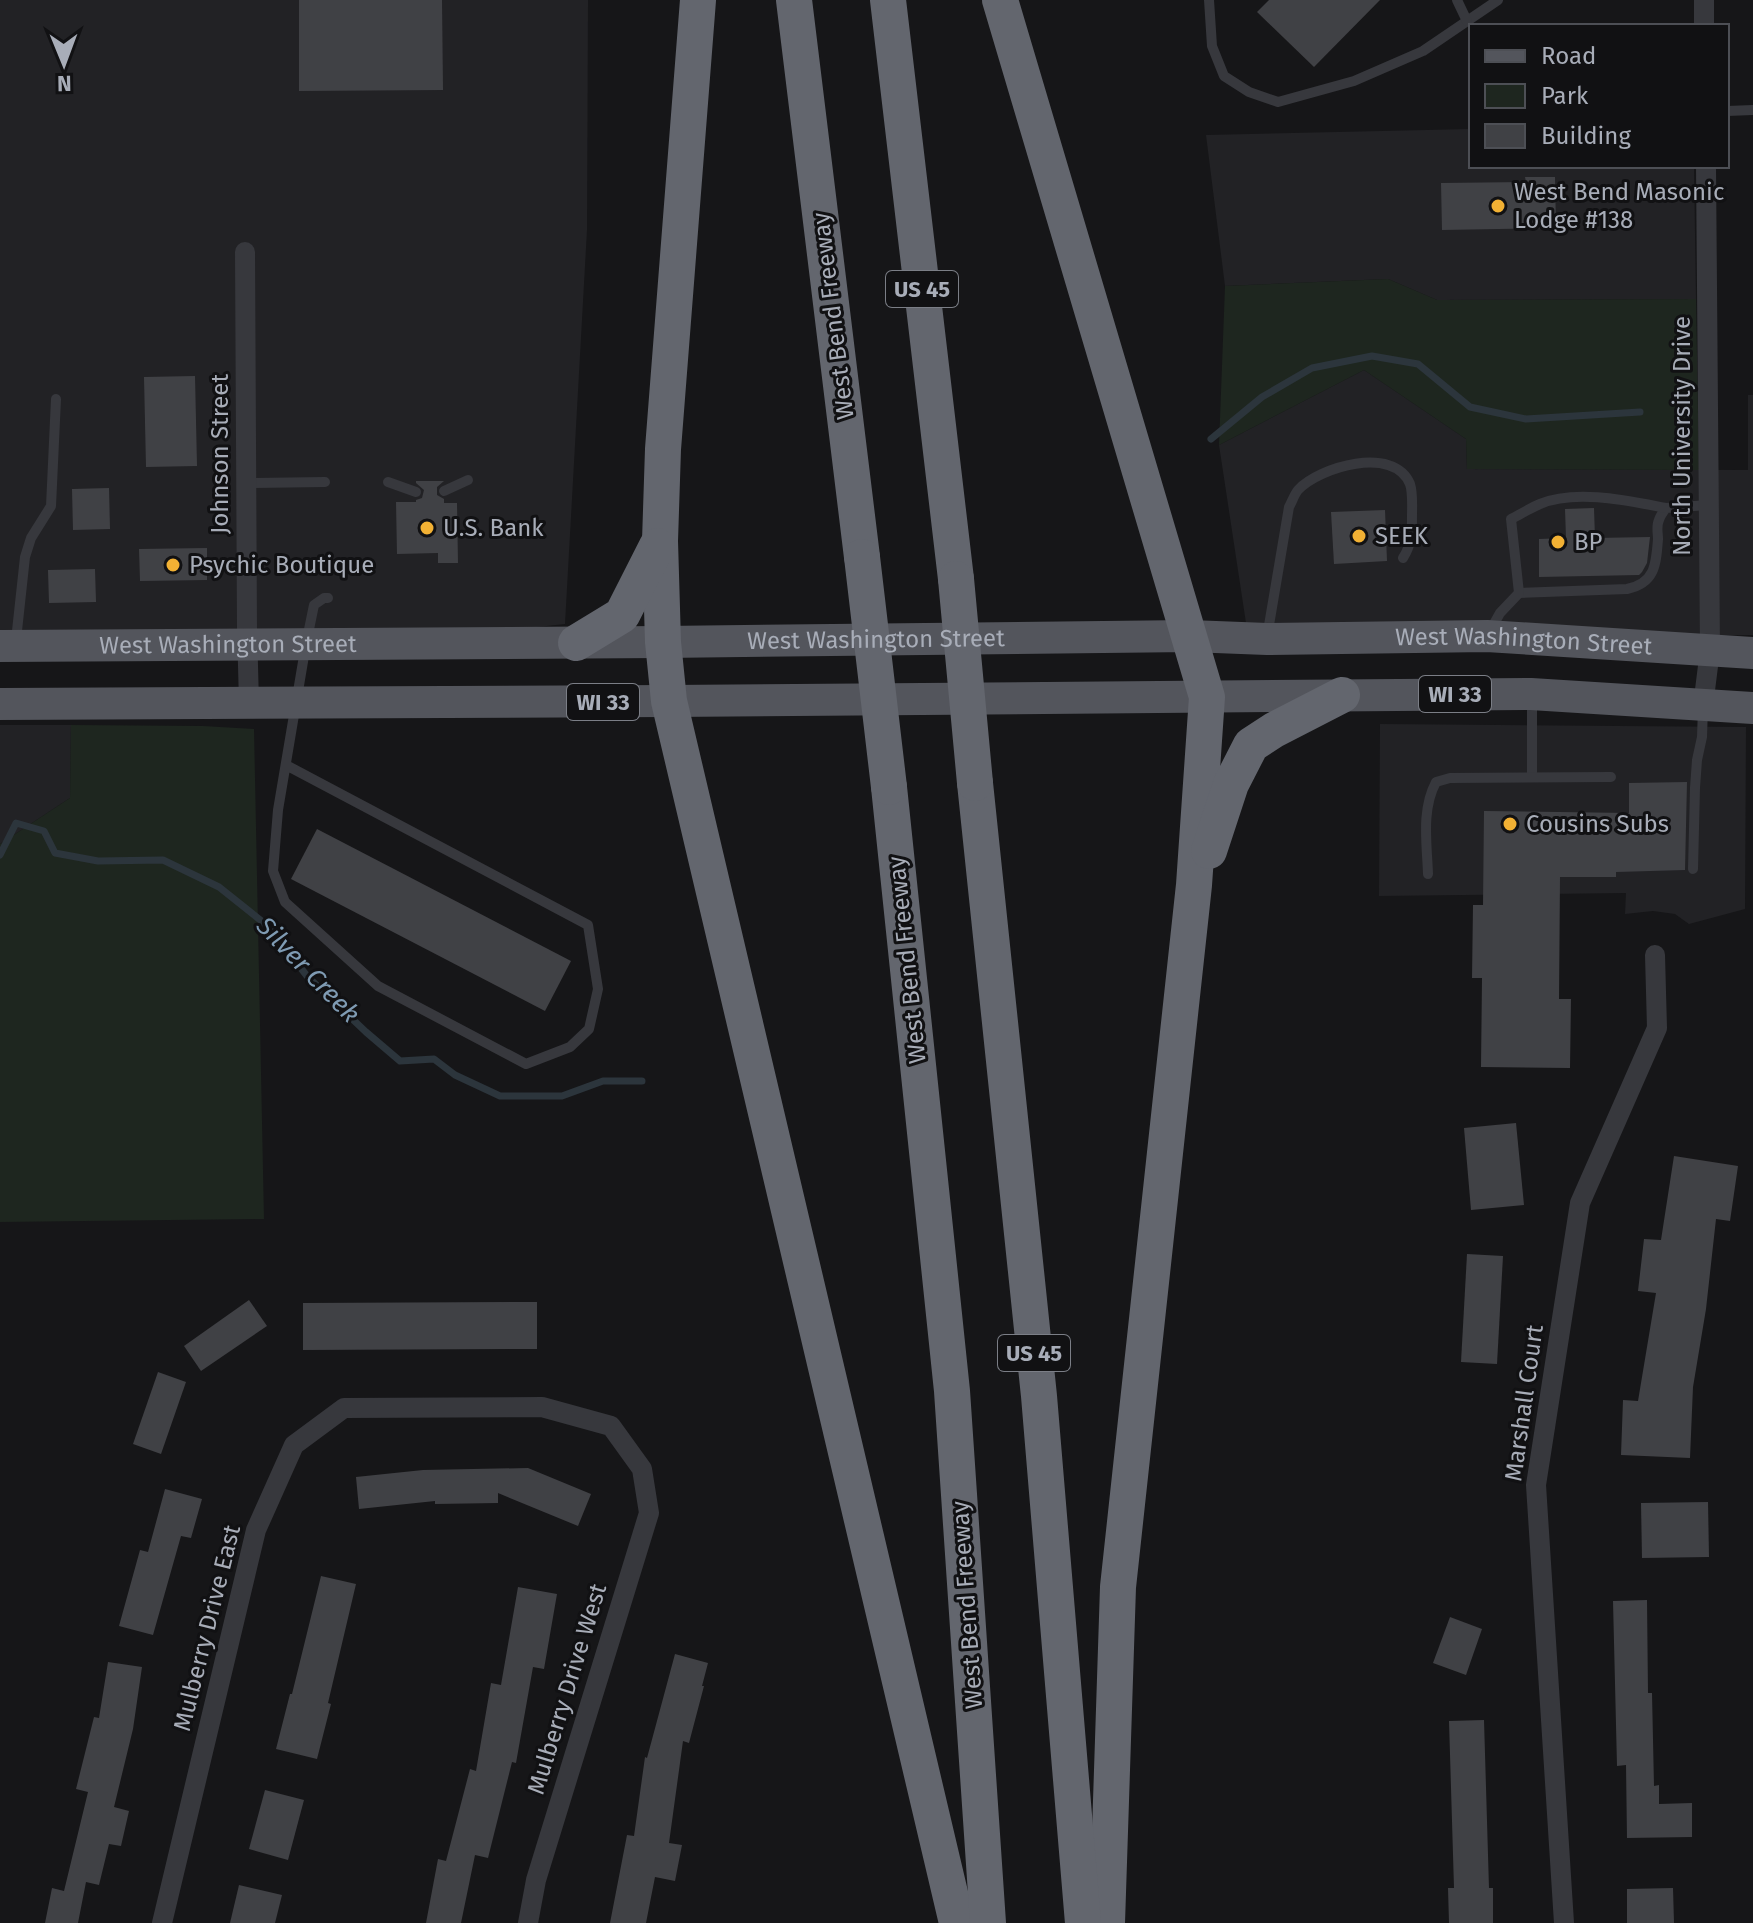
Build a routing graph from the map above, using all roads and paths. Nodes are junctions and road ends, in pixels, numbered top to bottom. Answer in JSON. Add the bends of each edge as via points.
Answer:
{"nodes":[{"id":1,"x":698,"y":0,"type":"edge"},
{"id":2,"x":794,"y":0,"type":"edge"},
{"id":3,"x":888,"y":0,"type":"edge"},
{"id":4,"x":1000,"y":0,"type":"edge"},
{"id":5,"x":1209,"y":0,"type":"edge"},
{"id":6,"x":1457,"y":0,"type":"edge"},
{"id":7,"x":1498,"y":0,"type":"edge"},
{"id":8,"x":1704,"y":0,"type":"edge"},
{"id":9,"x":1467,"y":21,"type":"junction"},
{"id":10,"x":1704,"y":24,"type":"edge"},
{"id":11,"x":1753,"y":110,"type":"edge"},
{"id":12,"x":1729,"y":111,"type":"edge"},
{"id":13,"x":1706,"y":168,"type":"edge"},
{"id":14,"x":245,"y":252,"type":"dead end"},
{"id":15,"x":56,"y":399,"type":"dead end"},
{"id":16,"x":468,"y":480,"type":"dead end"},
{"id":17,"x":325,"y":482,"type":"dead end"},
{"id":18,"x":388,"y":482,"type":"dead end"},
{"id":19,"x":246,"y":483,"type":"junction"},
{"id":20,"x":444,"y":491,"type":"dead end"},
{"id":21,"x":416,"y":492,"type":"dead end"},
{"id":22,"x":1708,"y":505,"type":"junction"},
{"id":23,"x":1666,"y":508,"type":"junction"},
{"id":24,"x":660,"y":541,"type":"junction"},
{"id":25,"x":1403,"y":558,"type":"dead end"},
{"id":26,"x":1519,"y":593,"type":"junction"},
{"id":27,"x":328,"y":598,"type":"dead end"},
{"id":28,"x":1190,"y":636,"type":"junction"},
{"id":29,"x":1487,"y":636,"type":"junction"},
{"id":30,"x":1267,"y":639,"type":"junction"},
{"id":31,"x":663,"y":642,"type":"junction"},
{"id":32,"x":576,"y":643,"type":"junction"},
{"id":33,"x":306,"y":644,"type":"junction"},
{"id":34,"x":247,"y":645,"type":"junction"},
{"id":35,"x":8,"y":646,"type":"edge"},
{"id":36,"x":1710,"y":650,"type":"junction"},
{"id":37,"x":1753,"y":653,"type":"edge"},
{"id":38,"x":1531,"y":694,"type":"junction"},
{"id":39,"x":1342,"y":695,"type":"junction"},
{"id":40,"x":1207,"y":697,"type":"junction"},
{"id":41,"x":669,"y":701,"type":"junction"},
{"id":42,"x":249,"y":703,"type":"junction"},
{"id":43,"x":297,"y":703,"type":"junction"},
{"id":44,"x":0,"y":704,"type":"edge"},
{"id":45,"x":1703,"y":706,"type":"junction"},
{"id":46,"x":1753,"y":708,"type":"edge"},
{"id":47,"x":286,"y":765,"type":"junction"},
{"id":48,"x":1532,"y":777,"type":"junction"},
{"id":49,"x":1611,"y":777,"type":"dead end"},
{"id":50,"x":1693,"y":869,"type":"dead end"},
{"id":51,"x":1428,"y":874,"type":"dead end"},
{"id":52,"x":1194,"y":885,"type":"junction"},
{"id":53,"x":1655,"y":955,"type":"dead end"},
{"id":54,"x":642,"y":1469,"type":"joint"},
{"id":55,"x":162,"y":1923,"type":"edge"},
{"id":56,"x":528,"y":1923,"type":"edge"},
{"id":57,"x":957,"y":1923,"type":"edge"},
{"id":58,"x":988,"y":1923,"type":"edge"},
{"id":59,"x":1083,"y":1923,"type":"edge"},
{"id":60,"x":1107,"y":1923,"type":"edge"},
{"id":61,"x":1564,"y":1923,"type":"edge"}],
"edges":[{"from":1,"to":24,"type":"highway"},
{"from":2,"to":58,"type":"highway","name":"West Bend Freeway","bridge":true,"via":[[889,787],[952,1391]]},
{"from":3,"to":59,"type":"highway","number":"US 45","bridge":true,"via":[[956,579],[1039,1396]]},
{"from":4,"to":28,"type":"highway"},
{"from":5,"to":9,"type":"lane","via":[[1212,46],[1224,76],[1278,102],[1354,81],[1423,51]]},
{"from":6,"to":9,"type":"lane"},
{"from":7,"to":9,"type":"lane"},
{"from":8,"to":10,"type":"street"},
{"from":11,"to":12,"type":"lane"},
{"from":13,"to":22,"type":"street","name":"North University Drive"},
{"from":14,"to":19,"type":"street","name":"Johnson Street"},
{"from":15,"to":35,"type":"lane","via":[[51,506],[25,557]]},
{"from":16,"to":20,"type":"lane"},
{"from":17,"to":19,"type":"lane"},
{"from":18,"to":21,"type":"lane"},
{"from":19,"to":34,"type":"street","name":"Johnson Street"},
{"from":22,"to":23,"type":"lane"},
{"from":22,"to":36,"type":"street","name":"North University Drive"},
{"from":23,"to":26,"type":"lane","via":[[1658,522],[1649,580],[1627,589]]},
{"from":23,"to":26,"type":"lane","via":[[1580,498],[1542,503],[1511,519]]},
{"from":24,"to":31,"type":"highway"},
{"from":24,"to":32,"type":"highway","via":[[622,615]]},
{"from":25,"to":30,"type":"lane","via":[[1412,536],[1412,499],[1401,472],[1364,462],[1315,477],[1297,491],[1289,507]]},
{"from":26,"to":29,"type":"lane"},
{"from":27,"to":33,"type":"lane","via":[[314,605]]},
{"from":28,"to":30,"type":"main road","name":"West Washington Street"},
{"from":28,"to":31,"type":"main road","name":"West Washington Street"},
{"from":28,"to":40,"type":"highway"},
{"from":29,"to":30,"type":"main road","name":"West Washington Street"},
{"from":29,"to":36,"type":"main road","name":"West Washington Street"},
{"from":31,"to":32,"type":"main road","name":"West Washington Street"},
{"from":31,"to":41,"type":"highway"},
{"from":32,"to":33,"type":"main road","name":"West Washington Street"},
{"from":33,"to":34,"type":"main road","name":"West Washington Street"},
{"from":33,"to":43,"type":"lane"},
{"from":34,"to":35,"type":"main road","name":"West Washington Street"},
{"from":34,"to":42,"type":"street","name":"Johnson Street"},
{"from":36,"to":37,"type":"main road","name":"West Washington Street"},
{"from":36,"to":45,"type":"street","name":"North University Drive"},
{"from":38,"to":39,"type":"main road","number":"WI 33"},
{"from":38,"to":45,"type":"main road","number":"WI 33"},
{"from":38,"to":48,"type":"lane"},
{"from":39,"to":40,"type":"main road","number":"WI 33"},
{"from":39,"to":52,"type":"highway","via":[[1251,745]]},
{"from":40,"to":41,"type":"main road","number":"WI 33"},
{"from":40,"to":52,"type":"highway"},
{"from":41,"to":43,"type":"main road","number":"WI 33"},
{"from":41,"to":57,"type":"highway"},
{"from":42,"to":43,"type":"main road","number":"WI 33"},
{"from":42,"to":44,"type":"main road","number":"WI 33"},
{"from":43,"to":47,"type":"lane"},
{"from":45,"to":46,"type":"main road","number":"WI 33"},
{"from":45,"to":50,"type":"lane"},
{"from":47,"to":47,"type":"lane","via":[[273,871],[285,902],[378,986],[526,1064],[570,1047],[589,1029],[598,989],[588,925]]},
{"from":48,"to":49,"type":"lane"},
{"from":48,"to":51,"type":"lane","via":[[1436,782],[1427,807]]},
{"from":52,"to":60,"type":"highway","via":[[1118,1587]]},
{"from":53,"to":61,"type":"street","name":"Marshall Court","via":[[1657,1028],[1580,1203],[1536,1485]]},
{"from":54,"to":55,"type":"street","name":"Mulberry Drive East","via":[[611,1426],[542,1407],[344,1408],[294,1445],[256,1530]]},
{"from":54,"to":56,"type":"street","name":"Mulberry Drive West","via":[[649,1513],[536,1880]]}]}
